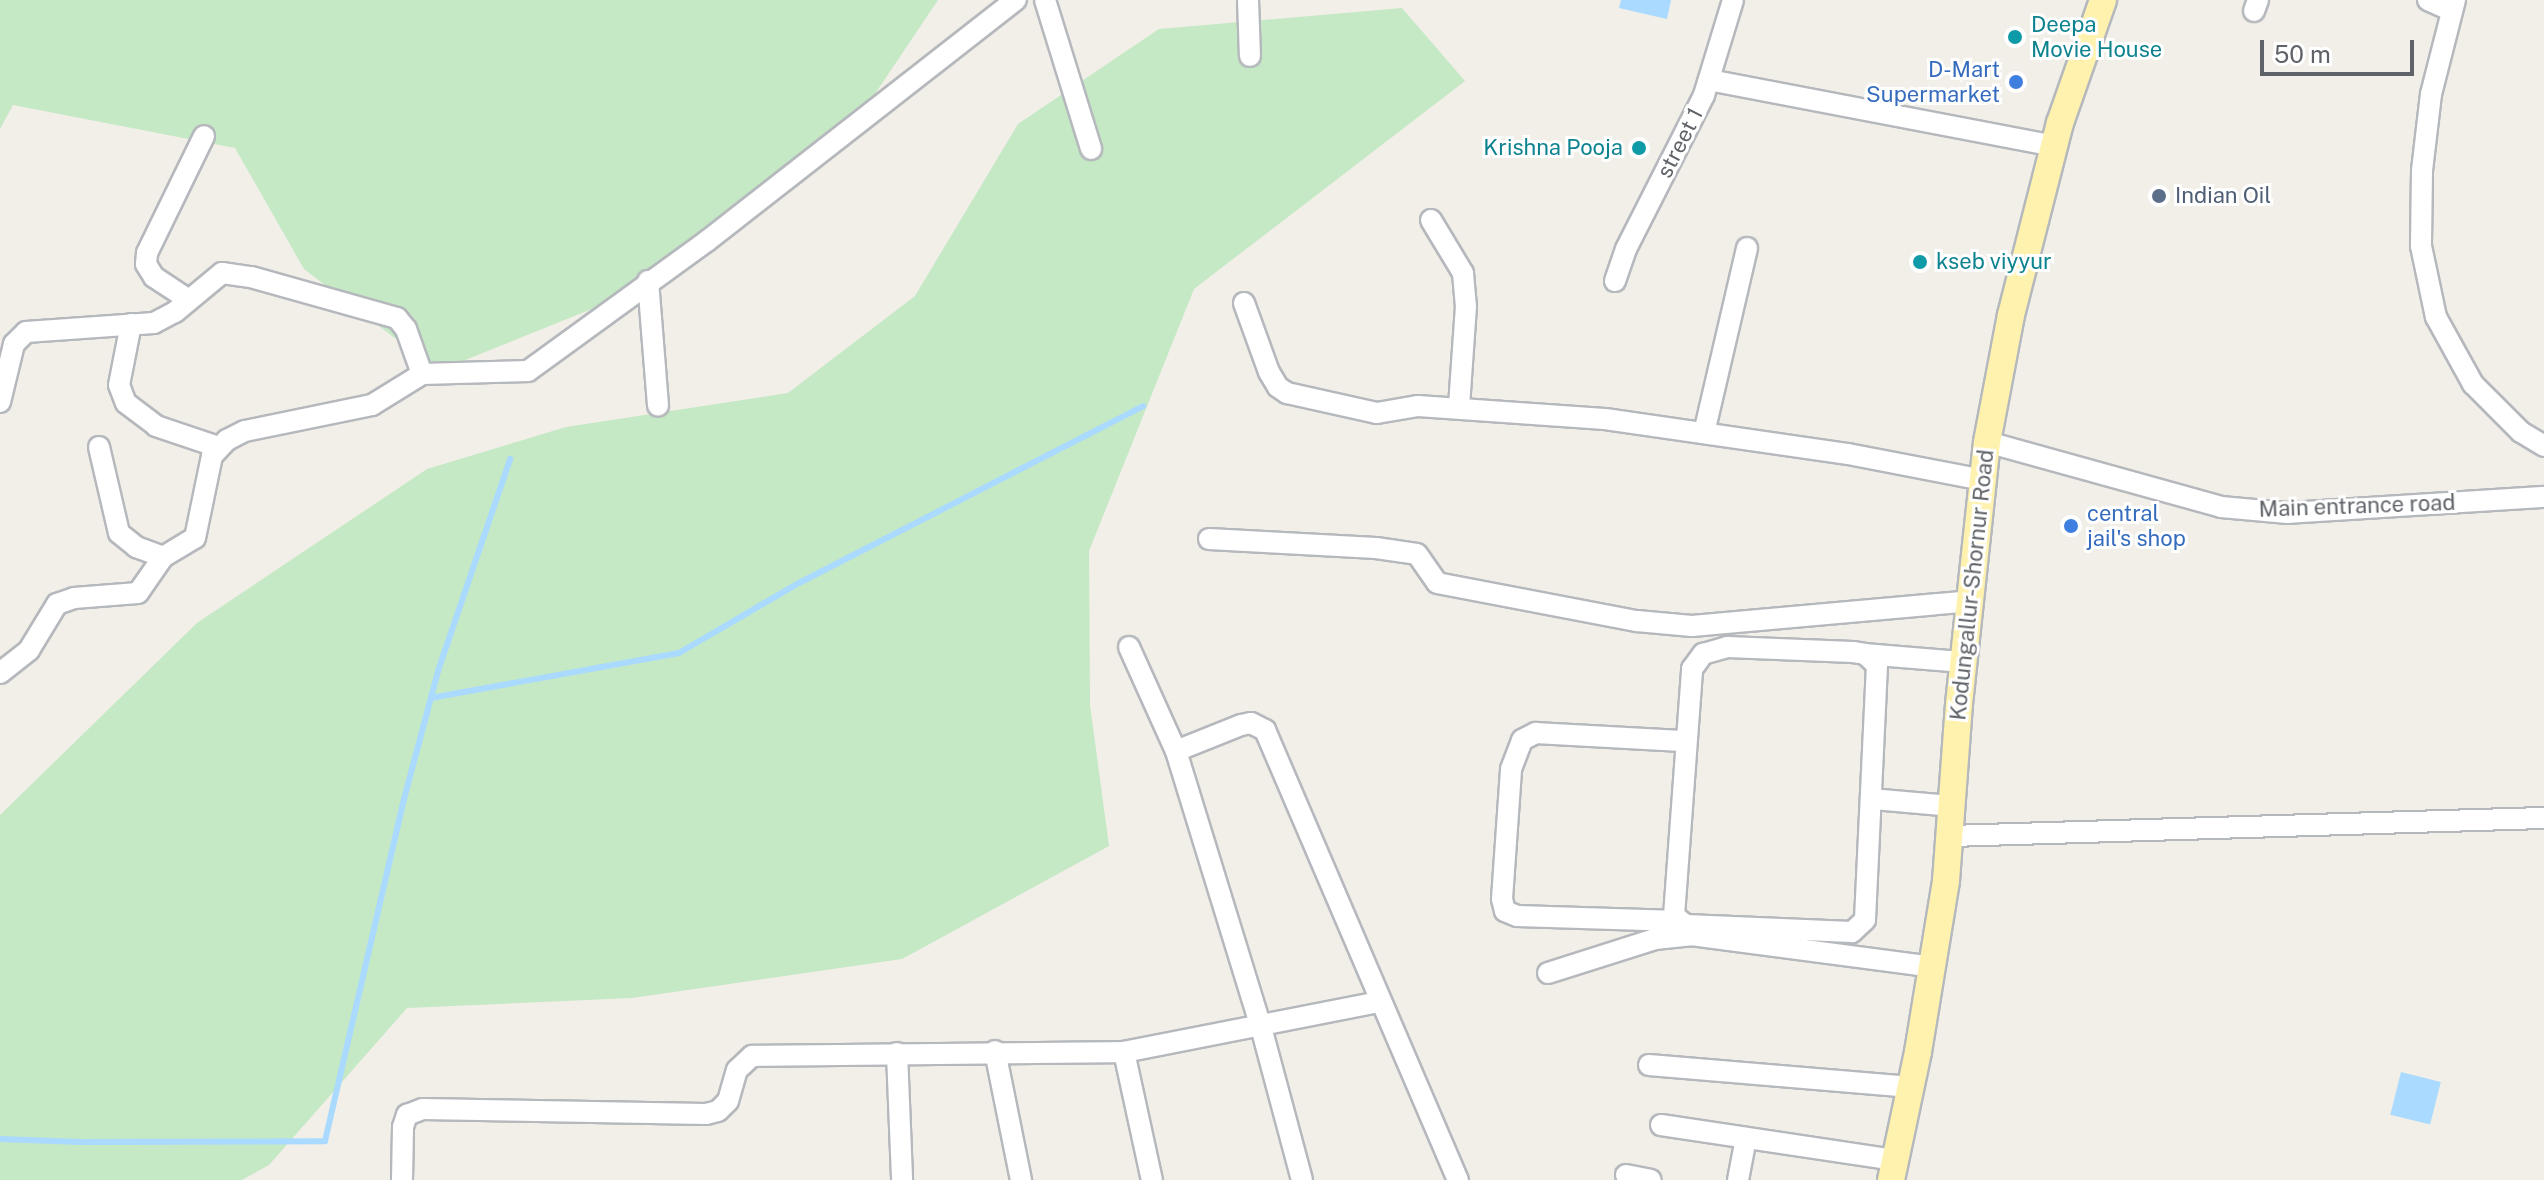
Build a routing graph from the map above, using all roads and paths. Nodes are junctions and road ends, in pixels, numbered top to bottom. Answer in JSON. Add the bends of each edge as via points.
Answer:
{"nodes":[{"id":1,"x":1016,"y":0,"type":"edge"},
{"id":2,"x":1045,"y":0,"type":"edge"},
{"id":3,"x":1248,"y":0,"type":"edge"},
{"id":4,"x":1733,"y":0,"type":"edge"},
{"id":5,"x":2428,"y":0,"type":"edge"},
{"id":6,"x":2099,"y":1,"type":"edge"},
{"id":7,"x":2452,"y":5,"type":"edge"},
{"id":8,"x":1250,"y":56,"type":"dead end"},
{"id":9,"x":1709,"y":80,"type":"junction"},
{"id":10,"x":204,"y":136,"type":"dead end"},
{"id":11,"x":2055,"y":146,"type":"junction"},
{"id":12,"x":1091,"y":149,"type":"dead end"},
{"id":13,"x":1431,"y":220,"type":"dead end"},
{"id":14,"x":1747,"y":248,"type":"dead end"},
{"id":15,"x":648,"y":281,"type":"junction"},
{"id":16,"x":1615,"y":281,"type":"dead end"},
{"id":17,"x":189,"y":300,"type":"junction"},
{"id":18,"x":1244,"y":303,"type":"dead end"},
{"id":19,"x":131,"y":324,"type":"junction"},
{"id":20,"x":422,"y":374,"type":"junction"},
{"id":21,"x":0,"y":402,"type":"edge"},
{"id":22,"x":658,"y":406,"type":"dead end"},
{"id":23,"x":1459,"y":407,"type":"junction"},
{"id":24,"x":1704,"y":433,"type":"junction"},
{"id":25,"x":1987,"y":442,"type":"junction"},
{"id":26,"x":2544,"y":446,"type":"edge"},
{"id":27,"x":99,"y":447,"type":"dead end"},
{"id":28,"x":218,"y":447,"type":"junction"},
{"id":29,"x":1983,"y":480,"type":"junction"},
{"id":30,"x":2544,"y":497,"type":"edge"},
{"id":31,"x":1209,"y":539,"type":"dead end"},
{"id":32,"x":163,"y":557,"type":"junction"},
{"id":33,"x":1970,"y":601,"type":"junction"},
{"id":34,"x":1129,"y":647,"type":"dead end"},
{"id":35,"x":1865,"y":654,"type":"junction"},
{"id":36,"x":1963,"y":662,"type":"junction"},
{"id":37,"x":0,"y":673,"type":"edge"},
{"id":38,"x":1686,"y":741,"type":"junction"},
{"id":39,"x":1176,"y":751,"type":"junction"},
{"id":40,"x":1872,"y":799,"type":"junction"},
{"id":41,"x":1952,"y":806,"type":"junction"},
{"id":42,"x":2544,"y":818,"type":"edge"},
{"id":43,"x":1950,"y":836,"type":"junction"},
{"id":44,"x":1678,"y":921,"type":"junction"},
{"id":45,"x":1933,"y":967,"type":"junction"},
{"id":46,"x":1548,"y":973,"type":"dead end"},
{"id":47,"x":1379,"y":1002,"type":"junction"},
{"id":48,"x":1261,"y":1027,"type":"junction"},
{"id":49,"x":995,"y":1051,"type":"junction"},
{"id":50,"x":1124,"y":1052,"type":"junction"},
{"id":51,"x":897,"y":1053,"type":"junction"},
{"id":52,"x":1649,"y":1065,"type":"dead end"},
{"id":53,"x":1911,"y":1087,"type":"junction"},
{"id":54,"x":1661,"y":1125,"type":"dead end"},
{"id":55,"x":1746,"y":1138,"type":"junction"},
{"id":56,"x":1893,"y":1170,"type":"edge"},
{"id":57,"x":1626,"y":1175,"type":"dead end"},
{"id":58,"x":402,"y":1180,"type":"edge"},
{"id":59,"x":902,"y":1180,"type":"edge"},
{"id":60,"x":1021,"y":1180,"type":"edge"},
{"id":61,"x":1152,"y":1180,"type":"edge"},
{"id":62,"x":1302,"y":1180,"type":"edge"},
{"id":63,"x":1458,"y":1180,"type":"edge"},
{"id":64,"x":1651,"y":1180,"type":"edge"},
{"id":65,"x":1738,"y":1180,"type":"edge"}],
"edges":[{"from":1,"to":15,"type":"street","via":[[707,241]]},
{"from":2,"to":12,"type":"street"},
{"from":3,"to":8,"type":"street"},
{"from":4,"to":9,"type":"street","name":"street 1"},
{"from":5,"to":7,"type":"street"},
{"from":6,"to":11,"type":"main road","name":"Kodungallur-Shornur Road"},
{"from":7,"to":26,"type":"street","via":[[2431,94],[2421,246],[2436,317],[2473,384],[2521,432]]},
{"from":9,"to":11,"type":"street"},
{"from":9,"to":16,"type":"street","name":"street 1"},
{"from":10,"to":17,"type":"street","via":[[147,253],[146,264],[154,277]]},
{"from":11,"to":25,"type":"main road","name":"Kodungallur-Shornur Road","via":[[2011,315]]},
{"from":13,"to":23,"type":"street","via":[[1463,273]]},
{"from":14,"to":24,"type":"street"},
{"from":15,"to":20,"type":"street","via":[[528,371]]},
{"from":15,"to":22,"type":"street"},
{"from":17,"to":19,"type":"street","via":[[164,319]]},
{"from":17,"to":20,"type":"street","via":[[222,273],[231,272],[397,318]]},
{"from":18,"to":23,"type":"street","via":[[1269,372],[1287,393],[1377,413]]},
{"from":19,"to":21,"type":"street","via":[[26,332],[14,344]]},
{"from":19,"to":28,"type":"street","via":[[119,385],[126,403],[156,426]]},
{"from":20,"to":28,"type":"street","via":[[372,405],[245,431]]},
{"from":23,"to":24,"type":"street"},
{"from":24,"to":29,"type":"street"},
{"from":25,"to":29,"type":"main road","name":"Kodungallur-Shornur Road"},
{"from":25,"to":30,"type":"street","name":"Main entrance road","via":[[2221,507],[2288,513]]},
{"from":27,"to":32,"type":"street","via":[[119,533],[136,547]]},
{"from":28,"to":32,"type":"street","via":[[209,467],[199,531],[188,545]]},
{"from":29,"to":33,"type":"main road","name":"Kodungallur-Shornur Road"},
{"from":31,"to":33,"type":"street","via":[[1417,554],[1437,583],[1692,626]]},
{"from":32,"to":37,"type":"street","via":[[138,593],[57,604],[29,650]]},
{"from":33,"to":36,"type":"main road","name":"Kodungallur-Shornur Road"},
{"from":34,"to":39,"type":"street"},
{"from":35,"to":36,"type":"street"},
{"from":35,"to":38,"type":"street","via":[[1727,647],[1703,654],[1692,669]]},
{"from":35,"to":40,"type":"street","via":[[1878,674]]},
{"from":36,"to":41,"type":"main road","name":"Kodungallur-Shornur Road"},
{"from":38,"to":44,"type":"street","via":[[1674,908]]},
{"from":38,"to":44,"type":"street","via":[[1536,733],[1522,740],[1511,769],[1502,899],[1505,911],[1517,916]]},
{"from":39,"to":47,"type":"street","via":[[1241,725],[1265,730]]},
{"from":39,"to":48,"type":"street"},
{"from":40,"to":41,"type":"street"},
{"from":40,"to":44,"type":"street","via":[[1865,920],[1859,929],[1827,932]]},
{"from":41,"to":43,"type":"main road","name":"Kodungallur-Shornur Road"},
{"from":42,"to":43,"type":"street"},
{"from":43,"to":45,"type":"main road","name":"Kodungallur-Shornur Road"},
{"from":45,"to":46,"type":"street","via":[[1691,935],[1655,939]]},
{"from":45,"to":53,"type":"main road","name":"Kodungallur-Shornur Road"},
{"from":47,"to":48,"type":"street"},
{"from":47,"to":63,"type":"street"},
{"from":48,"to":50,"type":"street"},
{"from":48,"to":62,"type":"street"},
{"from":49,"to":50,"type":"street"},
{"from":49,"to":51,"type":"street"},
{"from":49,"to":60,"type":"street"},
{"from":50,"to":61,"type":"street"},
{"from":51,"to":58,"type":"street","via":[[752,1056],[737,1070],[728,1101],[706,1114],[413,1111],[403,1127]]},
{"from":51,"to":59,"type":"street"},
{"from":52,"to":53,"type":"street"},
{"from":53,"to":56,"type":"main road","name":"Kodungallur-Shornur Road"},
{"from":54,"to":55,"type":"street"},
{"from":55,"to":56,"type":"street"},
{"from":55,"to":65,"type":"street"},
{"from":57,"to":64,"type":"street"}]}
